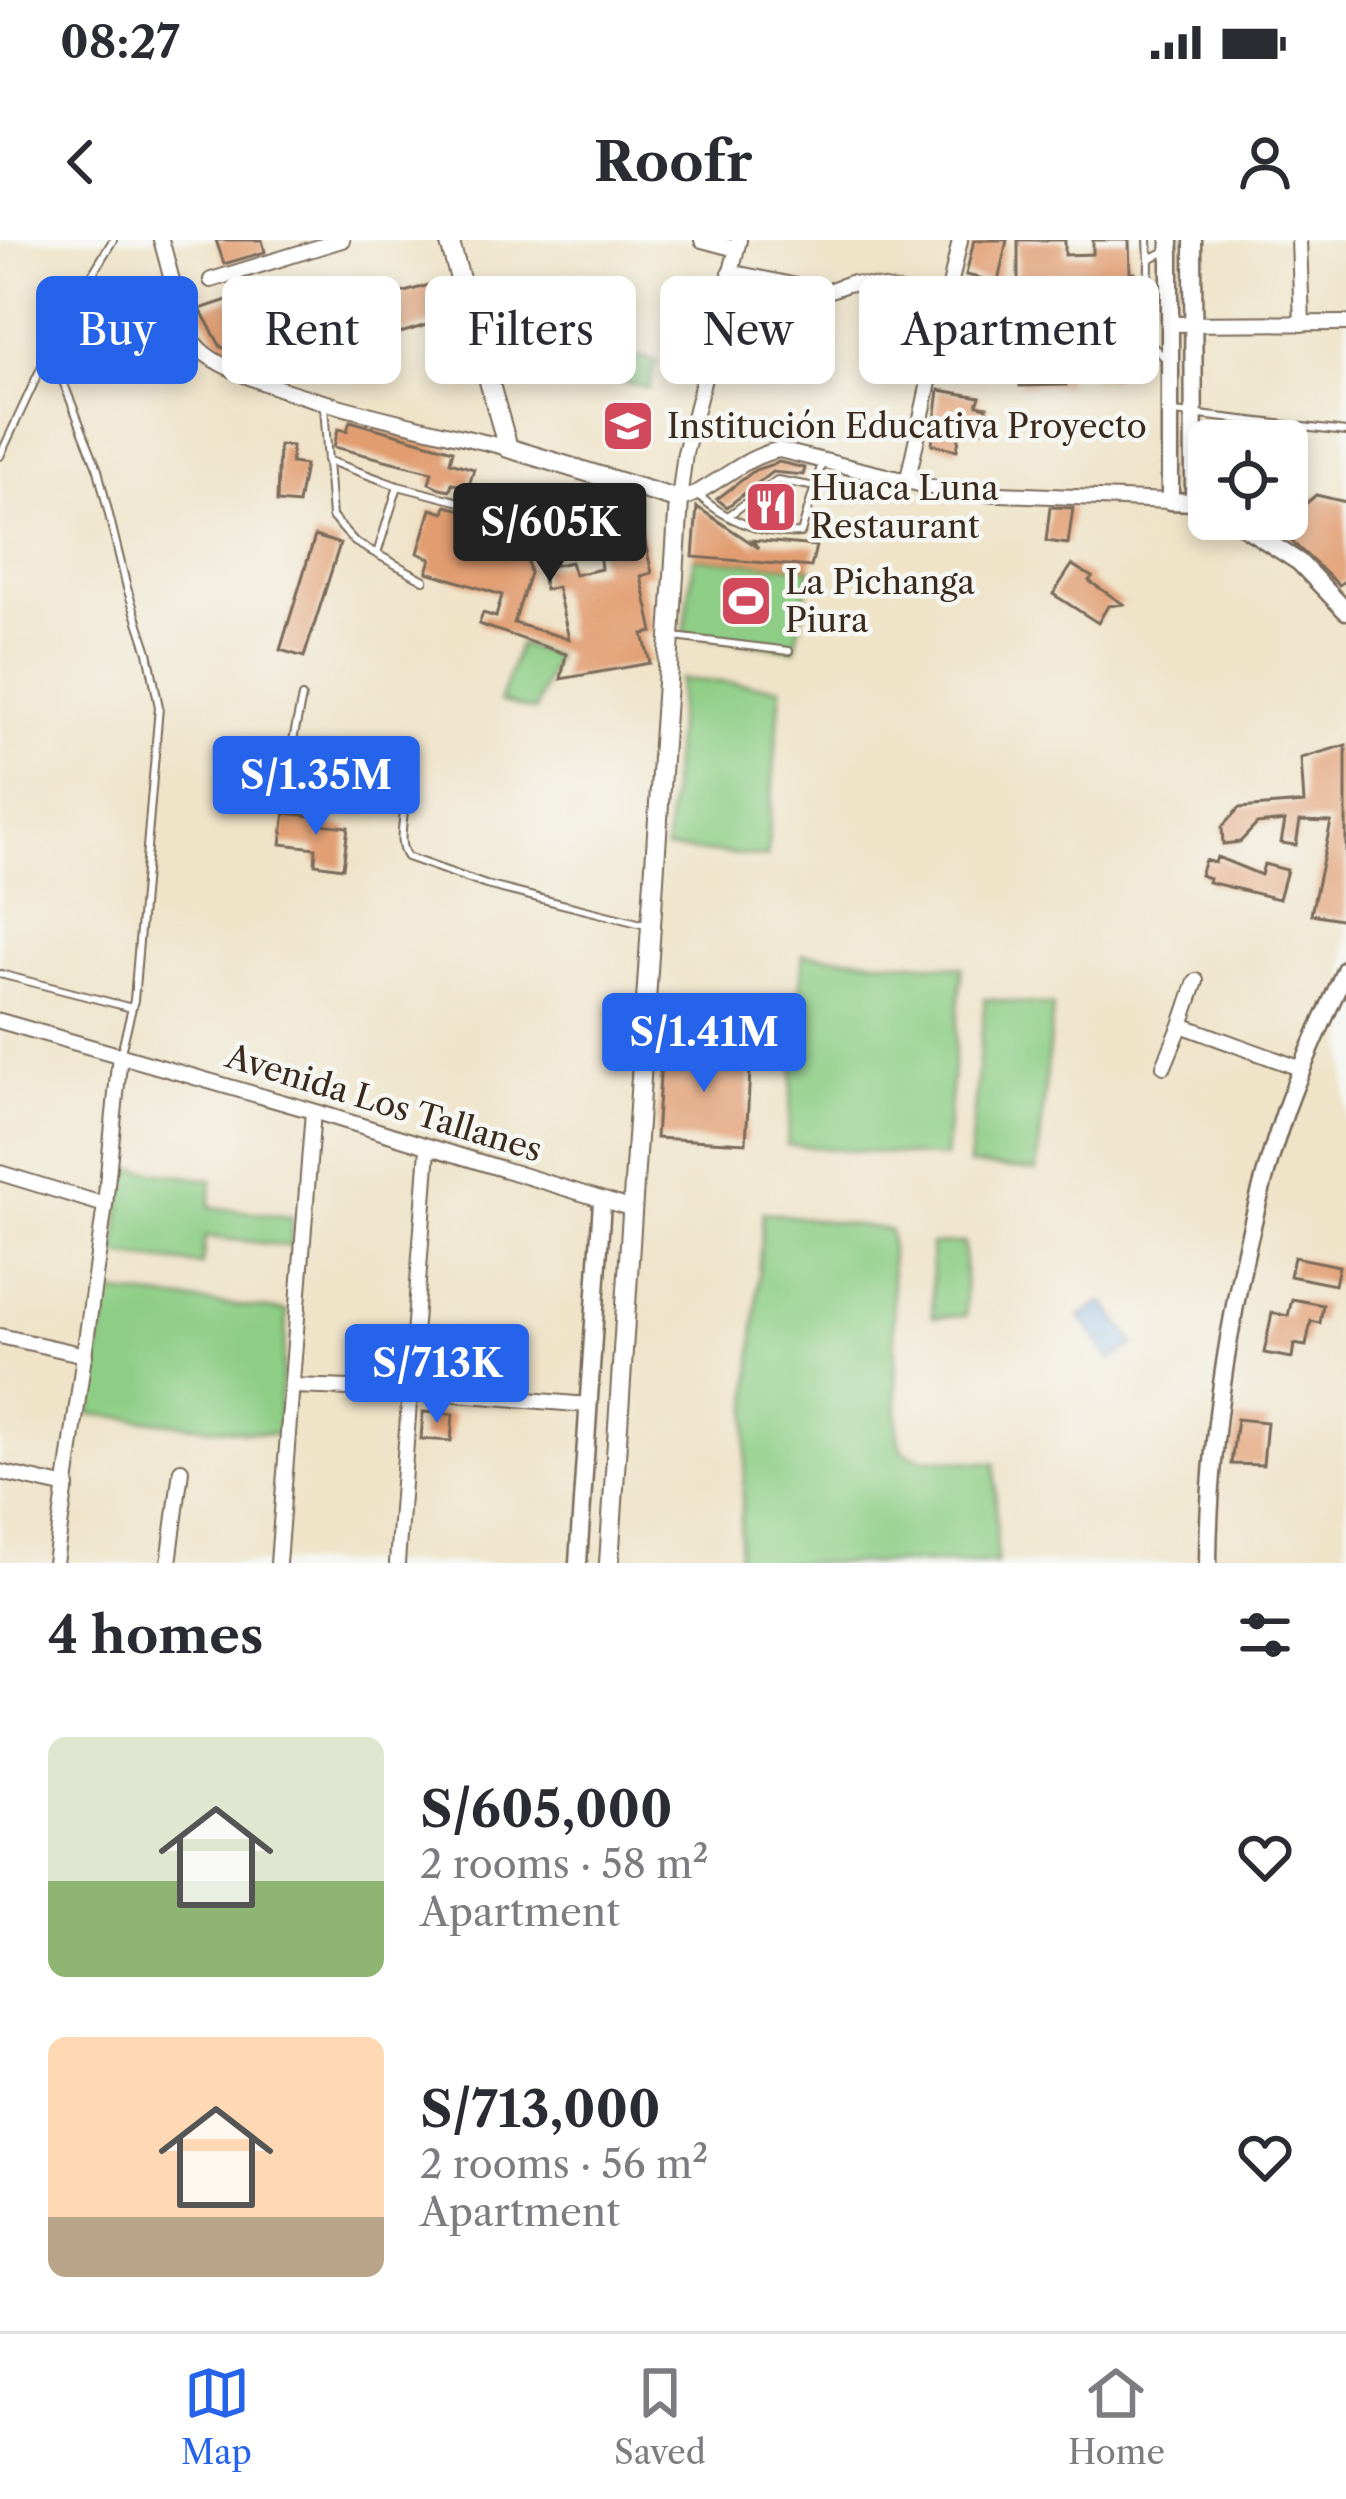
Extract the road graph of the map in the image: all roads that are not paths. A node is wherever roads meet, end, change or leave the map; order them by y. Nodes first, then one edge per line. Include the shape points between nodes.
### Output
1 (113, 240) edge
2 (161, 240) edge
3 (342, 240) edge
4 (449, 240) edge
5 (702, 240) edge
6 (960, 240) edge
7 (1148, 240) edge
8 (1193, 240) edge
9 (1299, 240) edge
10 (737, 244) edge
11 (1170, 245) edge
12 (1149, 259) junction
13 (730, 272) junction
14 (91, 276) edge
15 (211, 280) dead end
16 (859, 285) edge
17 (1346, 323) edge
18 (1170, 324) junction
19 (1193, 324) junction
20 (1301, 324) junction
21 (1170, 364) junction
22 (36, 379) edge
23 (64, 384) edge
24 (325, 401) junction
25 (1170, 412) junction
26 (1193, 412) junction
27 (1194, 420) edge
28 (1346, 432) edge
29 (508, 448) junction
30 (0, 456) edge
31 (326, 460) junction
32 (823, 460) junction
33 (907, 483) junction
34 (398, 486) junction
35 (815, 487) junction
36 (688, 497) junction
37 (1170, 501) junction
38 (1188, 504) edge
39 (472, 505) dead end
40 (728, 516) junction
41 (1265, 540) edge
42 (377, 554) junction
43 (424, 580) dead end
44 (1346, 610) edge
45 (670, 636) junction
46 (789, 651) dead end
47 (302, 697) dead end
48 (650, 925) junction
49 (0, 974) edge
50 (1345, 974) edge
51 (1196, 981) dead end
52 (133, 1008) junction
53 (0, 1022) edge
54 (1181, 1024) junction
55 (120, 1054) junction
56 (1164, 1066) dead end
57 (1303, 1069) junction
58 (314, 1111) junction
59 (428, 1149) junction
60 (0, 1173) edge
61 (602, 1202) junction
62 (105, 1205) junction
63 (631, 1208) junction
64 (0, 1336) edge
65 (85, 1355) junction
66 (293, 1386) junction
67 (410, 1390) junction
68 (588, 1405) junction
69 (181, 1470) dead end
70 (0, 1472) edge
71 (67, 1487) junction
72 (55, 1563) edge
73 (169, 1563) edge
74 (278, 1563) edge
75 (397, 1563) edge
76 (578, 1563) edge
77 (609, 1563) edge
78 (1208, 1563) edge

1 - 14 lane
2 - 24 street via 199,348 220,366
3 - 15 street
4 - 29 main road
5 - 10 street
6 - 33 street
7 - 12 lane
8 - 19 street
9 - 20 street
10 - 13 street
11 - 12 lane
11 - 18 street
12 - 21 lane via 1148,342
13 - 16 street via 825,292
13 - 36 street via 685,453
17 - 20 street
18 - 19 street
18 - 21 street
19 - 20 street
19 - 26 street
21 - 25 street
22 - 30 lane
23 - 52 lane via 98,470 158,707
24 - 29 street
24 - 31 lane
25 - 26 lane
25 - 37 street
26 - 27 street
26 - 28 lane
29 - 36 main road
31 - 34 lane
31 - 42 lane via 332,518
32 - 33 street
32 - 35 lane
32 - 36 street via 766,452
33 - 37 street via 992,495
34 - 39 lane
34 - 42 lane
35 - 40 lane via 777,480
35 - 40 lane via 802,533 766,531
36 - 40 lane
36 - 45 main road
37 - 38 street
41 - 44 street
42 - 43 lane
45 - 46 lane
45 - 48 main road
47 - 48 lane via 291,750 390,781 403,799 407,856 486,885
48 - 63 main road
49 - 52 lane
50 - 57 street
51 - 54 street
52 - 55 lane
53 - 55 street, Avenida Los Tallanes
54 - 56 street
54 - 57 street
55 - 58 street, Avenida Los Tallanes
55 - 62 street
57 - 78 street via 1265,1178 1240,1289 1208,1481
58 - 59 street, Avenida Los Tallanes
58 - 66 street
59 - 61 street, Avenida Los Tallanes
59 - 67 street
60 - 62 street
61 - 63 street, Avenida Los Tallanes
61 - 68 street
62 - 65 street
63 - 77 main road
64 - 65 street
65 - 71 street
66 - 67 street
66 - 74 street
67 - 68 street
67 - 75 street
68 - 76 street
69 - 73 street
70 - 71 street
71 - 72 street

